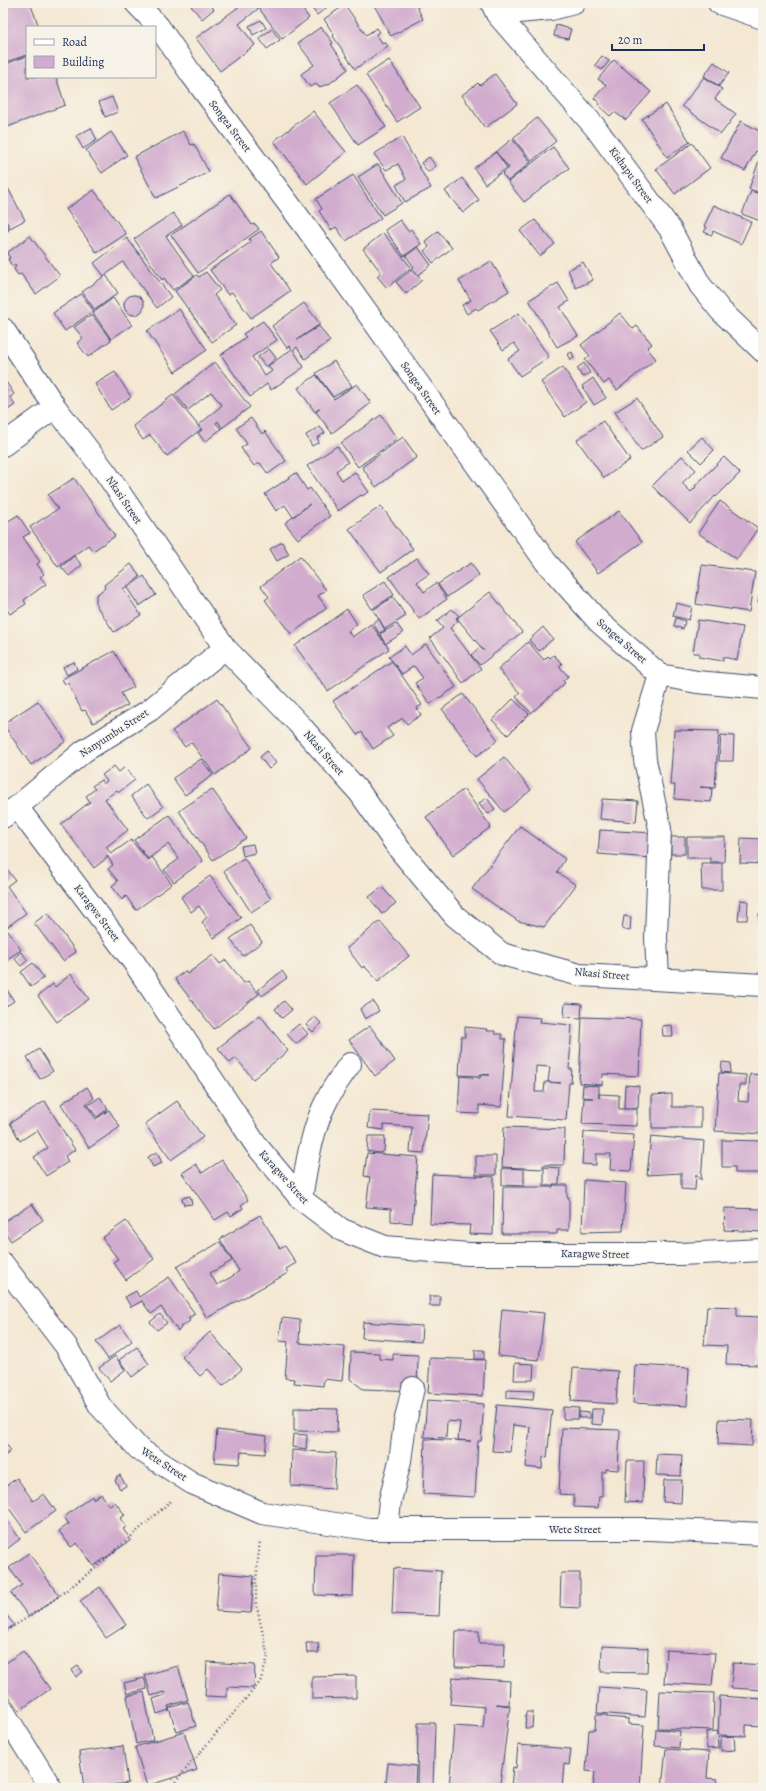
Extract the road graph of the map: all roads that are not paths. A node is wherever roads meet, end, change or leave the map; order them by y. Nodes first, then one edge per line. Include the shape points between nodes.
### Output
1 (136, 3) edge
2 (574, 3) edge
3 (719, 3) edge
4 (494, 8) edge
5 (763, 18) edge
6 (3, 329) edge
7 (763, 351) edge
8 (55, 407) junction
9 (3, 445) edge
10 (225, 648) junction
11 (660, 675) junction
12 (763, 688) edge
13 (10, 812) edge
14 (658, 978) junction
15 (763, 985) edge
16 (350, 1064) dead end
17 (300, 1199) junction
18 (763, 1250) edge
19 (3, 1264) edge
20 (413, 1388) dead end
21 (387, 1529) junction
22 (763, 1534) edge
23 (3, 1711) edge
24 (51, 1788) edge

1 - 11 street, Songea Street via 158,26 306,227 546,562 599,622
2 - 4 street via 551,9
3 - 5 street
4 - 7 street, Kishapu Street via 596,127 670,229 700,285 721,311
6 - 8 street, Nkasi Street
8 - 9 street
8 - 10 street, Nkasi Street via 106,473
10 - 13 street, Nanyumbu Street via 150,710 84,751
10 - 14 street, Nkasi Street via 298,723 360,793 400,850 455,916 502,954 580,974
11 - 12 street via 697,682
11 - 14 street via 643,731 645,760 660,829 656,937
13 - 17 street, Karagwe Street via 133,961 256,1145
14 - 15 street, Nkasi Street
16 - 17 street via 327,1098 308,1156
17 - 18 street, Karagwe Street via 342,1230 385,1247 468,1254 680,1254
19 - 21 street, Wete Street via 66,1346 100,1406 140,1449 192,1483 262,1514 369,1529
20 - 21 street via 390,1501
21 - 22 street, Wete Street via 650,1529
23 - 24 street

